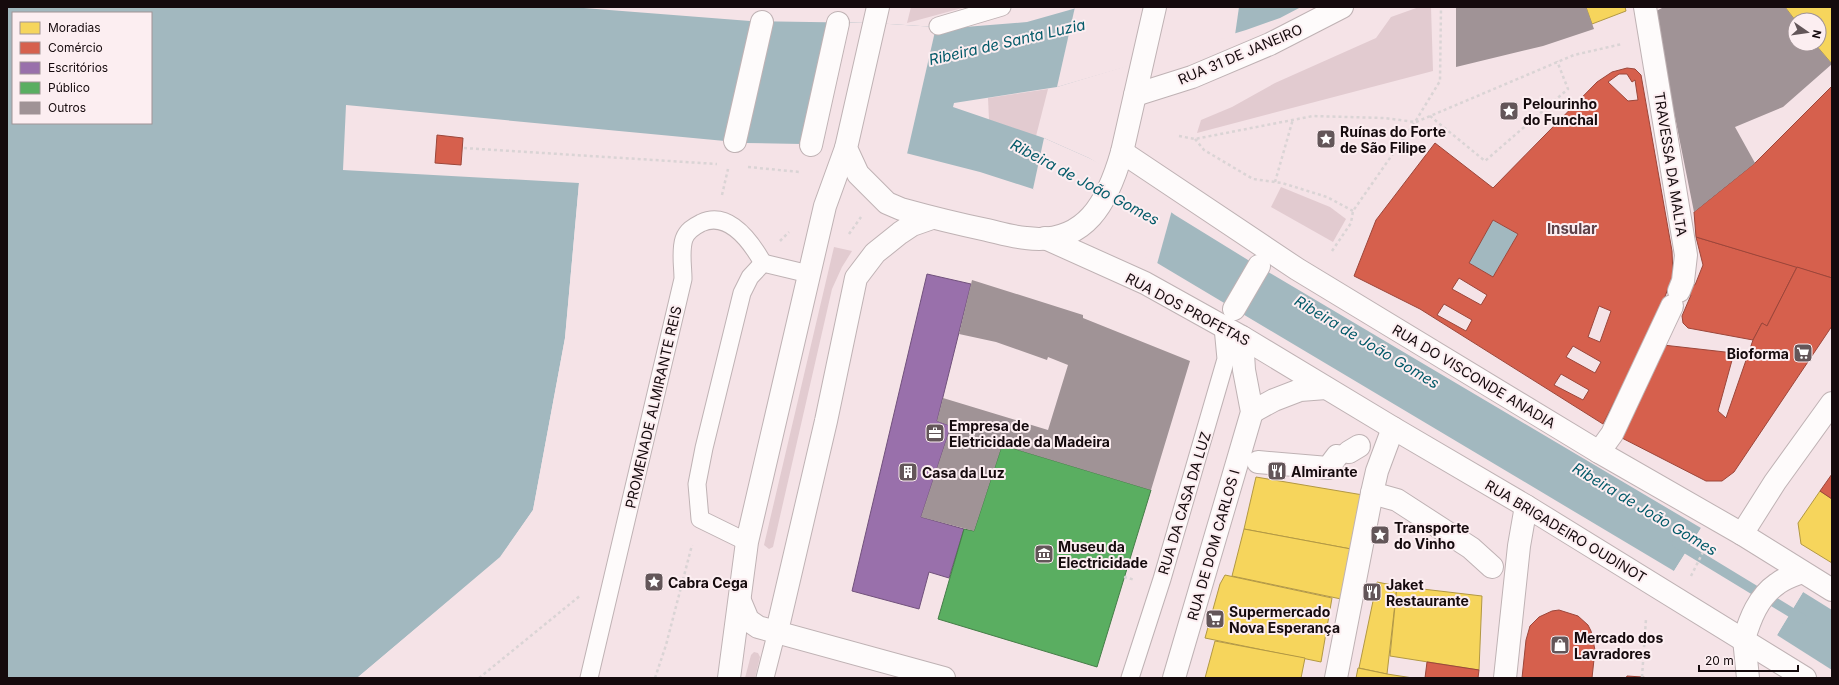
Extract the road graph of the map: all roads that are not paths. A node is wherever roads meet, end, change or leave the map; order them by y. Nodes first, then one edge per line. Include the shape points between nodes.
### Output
1 (1002, 7) edge
2 (1155, 7) edge
3 (1342, 7) edge
4 (1645, 7) edge
5 (876, 15) edge
6 (762, 22) dead end
7 (838, 23) dead end
8 (938, 26) dead end
9 (1135, 94) junction
10 (735, 141) road end
11 (810, 145) road end
12 (846, 148) junction
13 (1122, 152) junction
14 (932, 218) junction
15 (1045, 238) junction
16 (763, 263) junction
17 (1259, 266) dead end
18 (809, 274) junction
19 (1228, 318) junction
20 (1242, 337) junction
21 (1326, 388) junction
22 (1832, 402) edge
23 (1252, 412) junction
24 (1393, 428) junction
25 (1348, 451) dead end
26 (1599, 452) junction
27 (1258, 462) dead end
28 (1372, 493) junction
29 (1526, 506) junction
30 (1742, 534) junction
31 (747, 542) junction
32 (1492, 567) dead end
33 (1793, 576) junction
34 (1832, 590) edge
35 (740, 601) junction
36 (777, 631) junction
37 (1744, 639) junction
38 (589, 678) edge
39 (729, 678) edge
40 (765, 678) edge
41 (944, 678) edge
42 (1130, 678) edge
43 (1174, 678) edge
44 (1336, 678) edge
45 (1505, 678) edge
46 (1748, 678) edge
47 (1804, 678) edge

1 - 8 lane
2 - 9 street
3 - 9 street, RUA 31 DE JANEIRO via 1270,44 1192,77
4 - 26 street, TRAVESSA DA MALTA via 1686,255 1683,281 1676,298 1612,434
5 - 12 street
6 - 10 street
7 - 11 street
9 - 13 street
12 - 14 street via 858,174 887,203
12 - 18 street via 825,206
13 - 15 street via 1116,173 1096,212 1083,225 1064,236
13 - 26 street, RUA DO VISCONDE ANADIA via 1268,251
14 - 15 street via 1027,238
14 - 36 street via 912,225 900,233 874,254 856,278
15 - 19 street, RUA DOS PROFETAS
16 - 18 lane
16 - 31 lane via 750,277 742,293 697,484 700,519
16 - 38 lane, PROMENADE ALMIRANTE REIS via 746,238 732,225 717,219 709,219 693,227 684,240 683,279
17 - 19 street
18 - 31 street
19 - 20 street, RUA DOS PROFETAS
19 - 42 lane, RUA DA CASA DA LUZ via 1226,359
20 - 21 street, RUA DOS PROFETAS
20 - 23 street, RUA DE DOM CARLOS I via 1244,370
21 - 23 street via 1300,390
21 - 24 street, RUA BRIGADEIRO OUDINOT
22 - 30 street via 1775,482
23 - 43 street, RUA DE DOM CARLOS I
24 - 28 street via 1377,471
24 - 29 street, RUA BRIGADEIRO OUDINOT
25 - 27 street via 1328,468
26 - 30 street, RUA DO VISCONDE ANADIA
28 - 32 street via 1397,500 1471,548
28 - 44 street
29 - 37 street, RUA BRIGADEIRO OUDINOT
29 - 45 street via 1519,546
30 - 33 street, RUA DO VISCONDE ANADIA
31 - 35 street
33 - 34 street, RUA DO VISCONDE ANADIA
33 - 37 street via 1767,593 1750,618
35 - 36 street via 748,620 758,626
35 - 39 street
36 - 40 lane
36 - 41 street
37 - 46 street
37 - 47 street, RUA BRIGADEIRO OUDINOT

